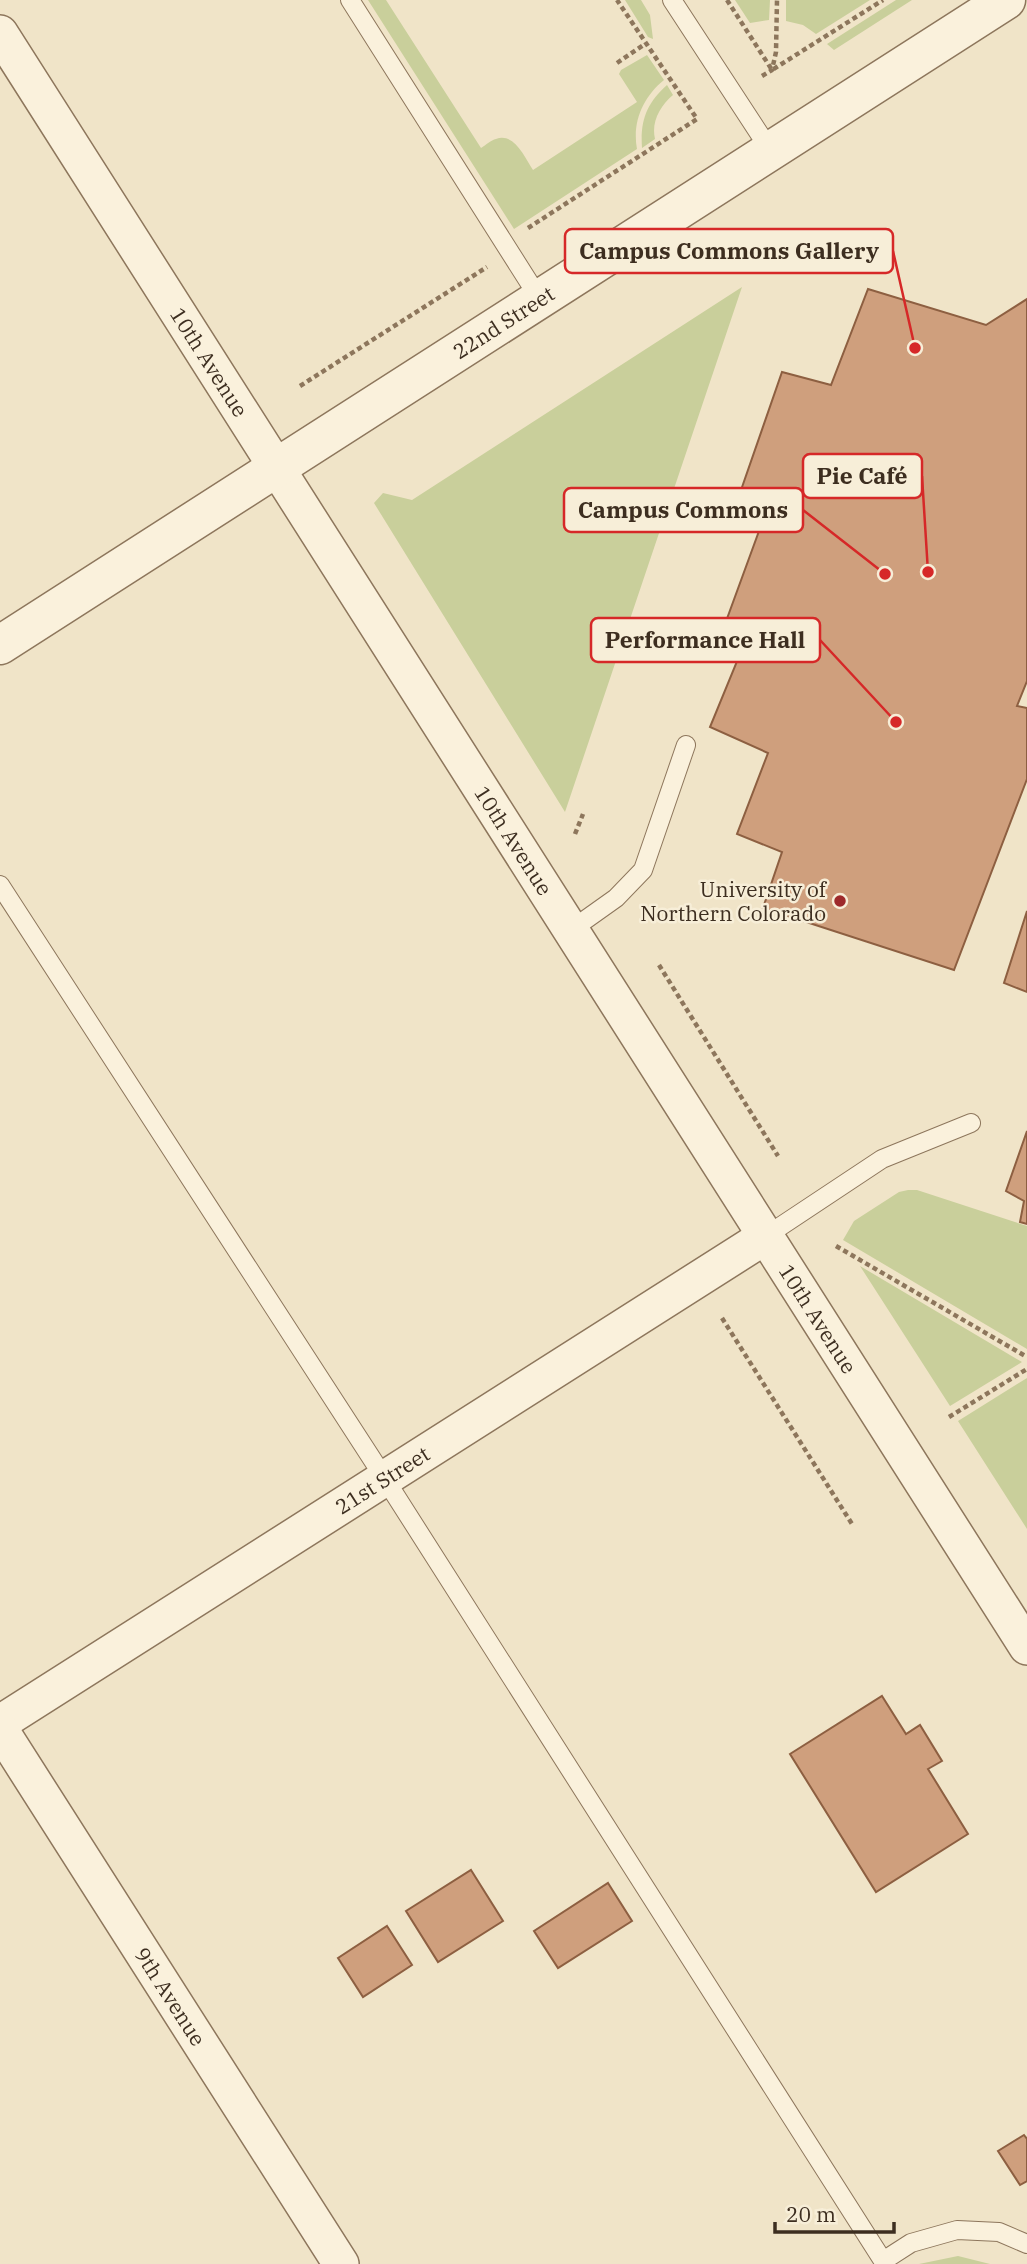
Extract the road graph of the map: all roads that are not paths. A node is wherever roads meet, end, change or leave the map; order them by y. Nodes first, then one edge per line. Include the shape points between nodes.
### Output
1 (350, 0) edge
2 (673, 0) edge
3 (1006, 0) edge
4 (0, 33) edge
5 (770, 150) junction
6 (539, 298) junction
7 (277, 468) junction
8 (0, 645) edge
9 (686, 745) dead end
10 (0, 885) edge
11 (571, 930) junction
12 (971, 1123) dead end
13 (766, 1236) junction
14 (385, 1479) junction
15 (1027, 1647) edge
16 (0, 1723) edge
17 (0, 1729) edge
18 (1027, 2244) edge
19 (884, 2263) edge
20 (341, 2264) edge

1 - 6 lane
2 - 5 lane
3 - 5 street, 22nd Street
4 - 7 street, 10th Avenue
5 - 6 street, 22nd Street
6 - 7 street, 22nd Street
7 - 8 street, 22nd Street
7 - 11 street, 10th Avenue
9 - 11 lane via 643,870 616,898
10 - 14 lane
11 - 13 street, 10th Avenue
12 - 13 lane via 882,1160
13 - 14 street, 21st Street
13 - 15 street, 10th Avenue
14 - 16 street, 21st Street
14 - 19 lane
17 - 20 street, 9th Avenue
18 - 19 lane via 999,2232 957,2230 911,2243

